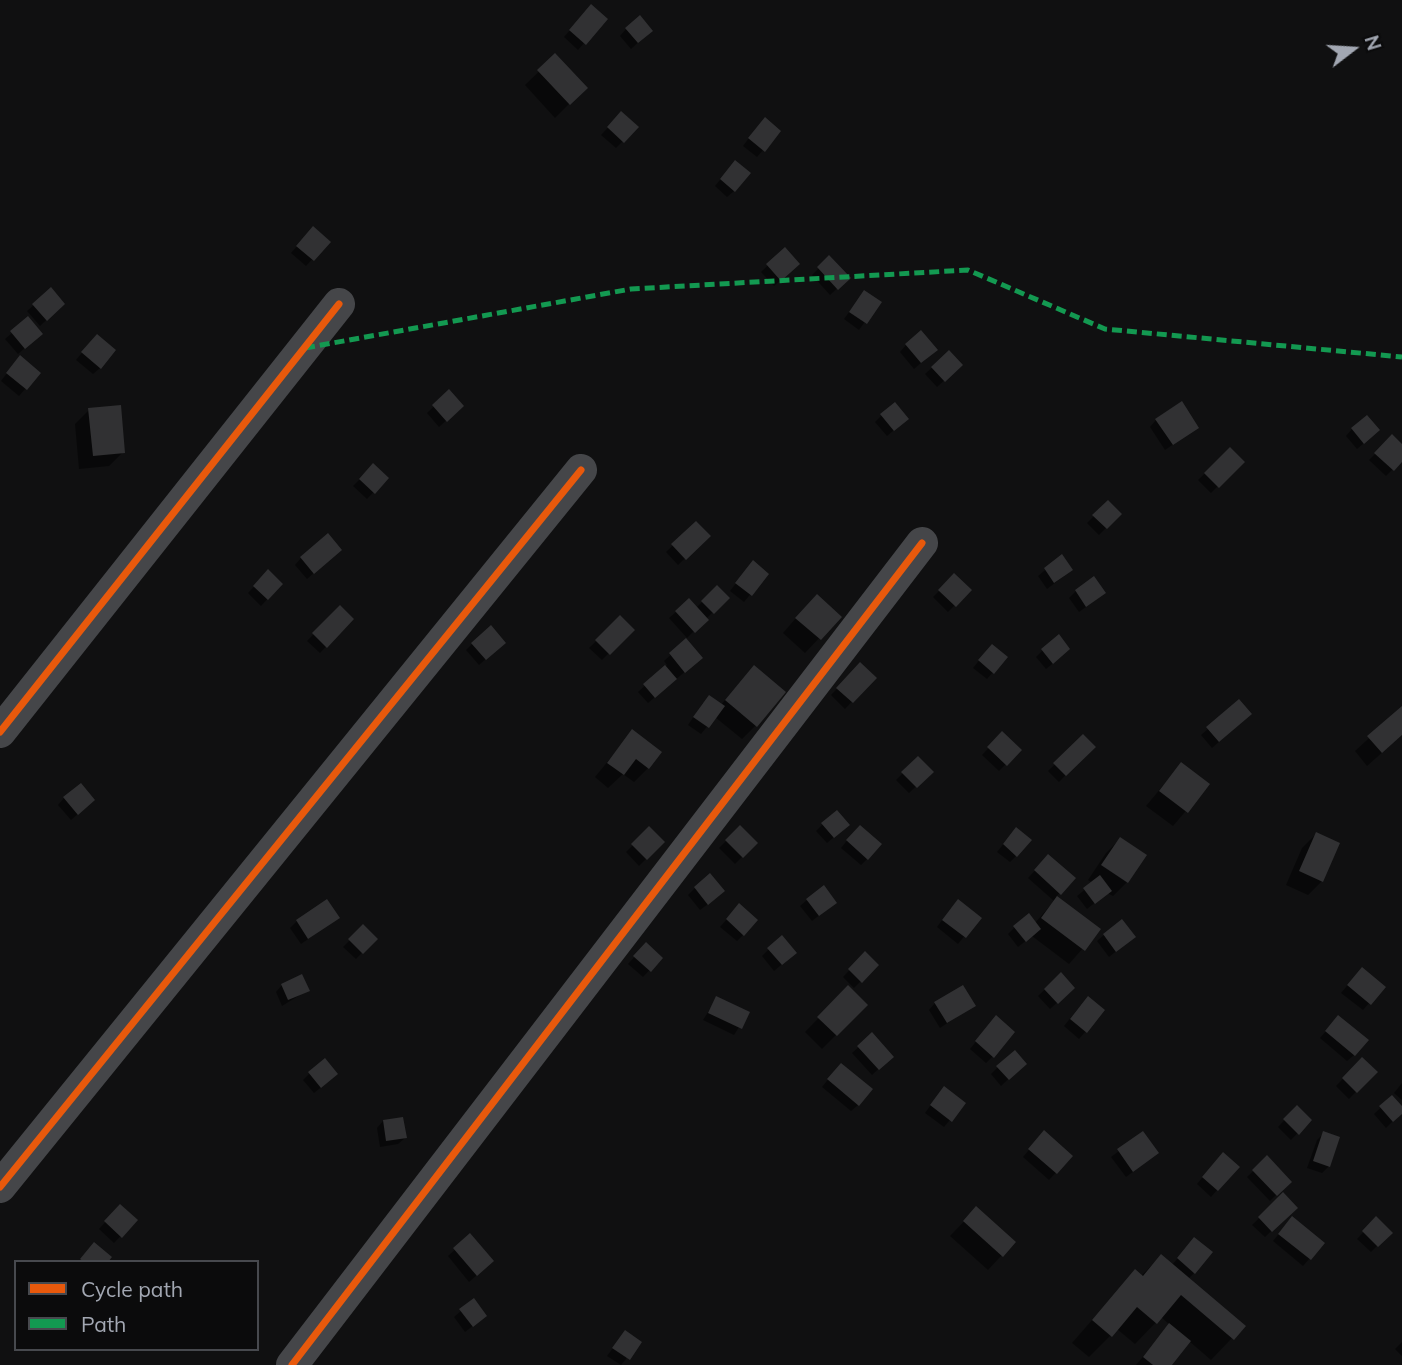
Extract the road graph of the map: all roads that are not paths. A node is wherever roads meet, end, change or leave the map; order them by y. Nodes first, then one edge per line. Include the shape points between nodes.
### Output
1 (339, 304) dead end
2 (581, 470) dead end
3 (922, 543) dead end
4 (0, 732) edge
5 (0, 1187) edge
6 (292, 1365) edge

1 - 4 street
2 - 5 street
3 - 6 street

